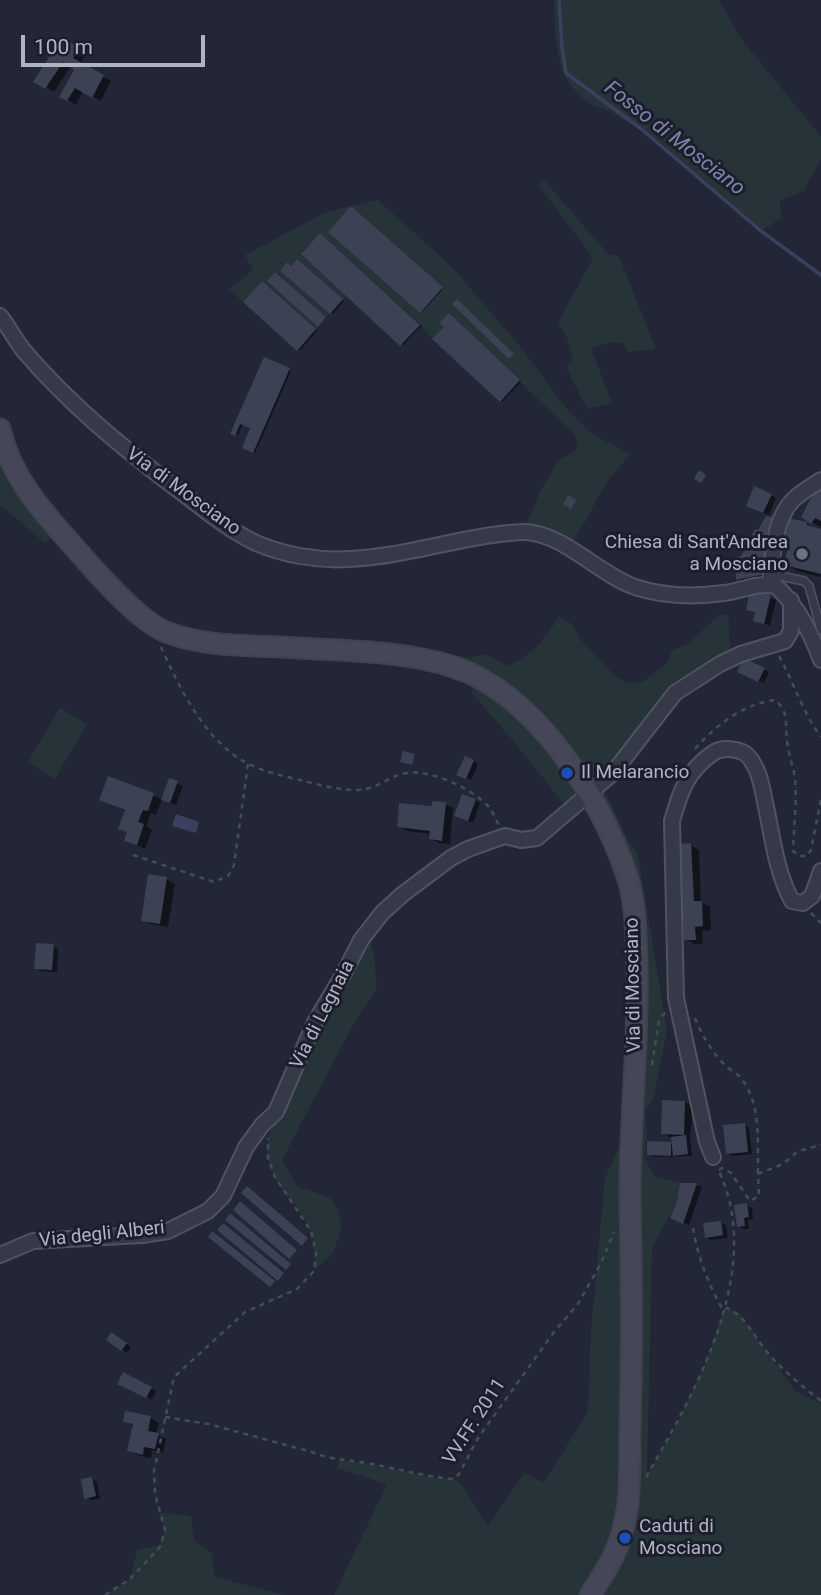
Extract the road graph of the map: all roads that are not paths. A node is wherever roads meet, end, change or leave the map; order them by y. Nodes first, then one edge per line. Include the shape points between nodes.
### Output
1 (0, 316) edge
2 (0, 429) edge
3 (821, 480) edge
4 (773, 585) junction
5 (790, 600) junction
6 (821, 630) edge
7 (821, 660) edge
8 (589, 794) junction
9 (821, 871) edge
10 (276, 1112) joint
11 (716, 1164) road end
12 (0, 1255) edge
13 (590, 1595) edge

1 - 4 street, Via di Mosciano via 22,349 96,426 227,527 257,543 288,553 347,560 523,532 557,542 636,587 678,596
2 - 8 main road, Via di Mosciano via 4,448 34,502 98,574 155,627 198,642 392,653 457,668 523,708
3 - 4 street via 786,510 774,544
4 - 5 street
4 - 6 lane via 786,575 804,581
5 - 7 street
5 - 8 street, Via di Legnaia via 791,631 785,641 741,653 674,693 613,773
8 - 10 street, Via di Legnaia via 537,838 521,841 505,836 451,858 382,913 360,940 314,1022
8 - 13 main road, Via di Mosciano via 627,875 638,991 631,1174 629,1479 624,1529
9 - 11 street via 812,897 803,903 792,901 780,872 760,777 748,756 735,749 718,750 697,764 679,794 672,821 676,998 707,1142
10 - 12 street, Via degli Alberi via 246,1147 223,1196 208,1211 168,1231 33,1241

